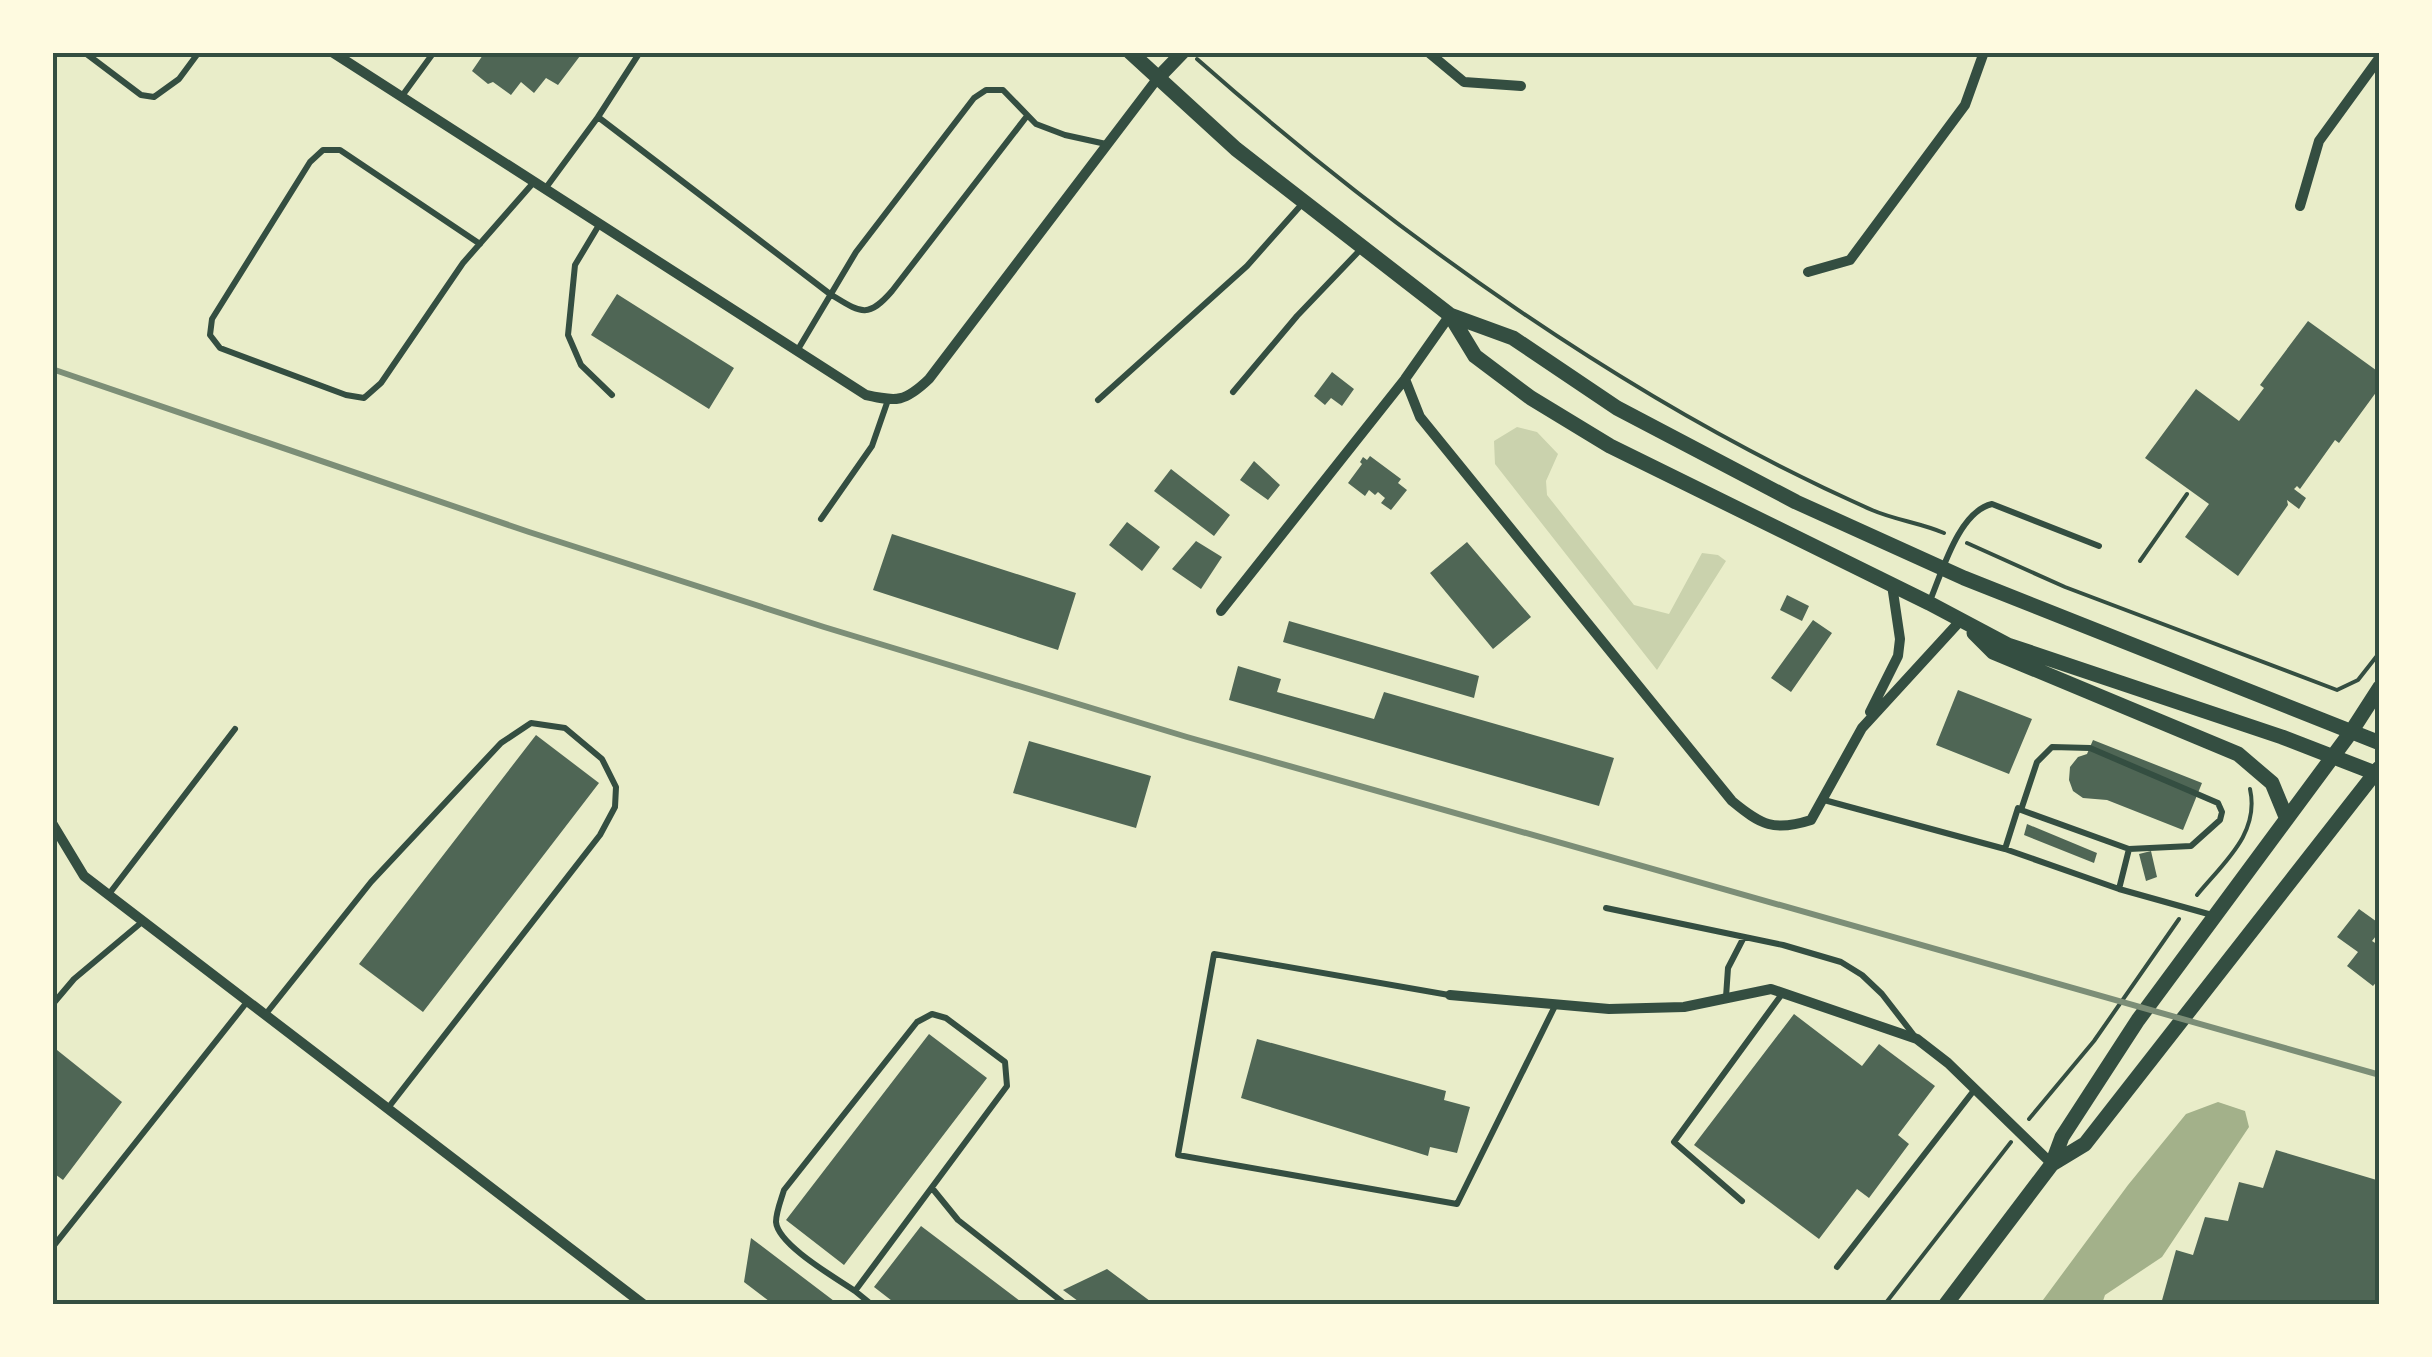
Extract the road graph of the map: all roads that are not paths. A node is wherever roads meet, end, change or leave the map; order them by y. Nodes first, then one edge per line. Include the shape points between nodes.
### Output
1 (84, 52) edge
2 (199, 52) edge
3 (332, 52) edge
4 (434, 52) edge
5 (640, 52) edge
6 (1130, 52) edge
7 (1186, 52) edge
8 (1428, 52) edge
9 (1984, 52) edge
10 (2380, 57) edge
11 (1157, 79) junction
12 (1521, 86) dead end
13 (401, 96) junction
14 (1027, 116) junction
15 (598, 118) junction
16 (1107, 144) junction
17 (534, 182) junction
18 (545, 189) junction
19 (1303, 203) junction
20 (2300, 206) dead end
21 (600, 224) junction
22 (480, 244) junction
23 (1362, 248) junction
24 (1808, 272) dead end
25 (830, 294) junction
26 (1450, 316) junction
27 (797, 350) junction
28 (1405, 378) junction
29 (1234, 392) dead end
30 (612, 395) dead end
31 (888, 400) junction
32 (1098, 400) dead end
33 (821, 518) dead end
34 (2099, 546) dead end
35 (1944, 569) junction
36 (1892, 585) junction
37 (1929, 603) junction
38 (1221, 610) dead end
39 (1961, 620) junction
40 (2380, 688) edge
41 (1862, 728) junction
42 (235, 729) dead end
43 (2351, 732) junction
44 (2380, 743) edge
45 (2333, 755) junction
46 (2377, 770) edge
47 (1824, 800) junction
48 (2021, 810) junction
49 (2286, 817) junction
50 (52, 823) edge
51 (2130, 848) junction
52 (2006, 849) junction
53 (2119, 888) junction
54 (108, 895) junction
55 (1606, 908) dead end
56 (2213, 916) junction
57 (143, 921) junction
58 (1744, 937) junction
59 (1783, 993) junction
60 (1450, 996) joint
61 (1726, 998) junction
62 (248, 1001) junction
63 (1556, 1004) junction
64 (52, 1006) edge
65 (266, 1015) junction
66 (1917, 1039) junction
67 (1975, 1089) junction
68 (388, 1109) junction
69 (2052, 1164) junction
70 (932, 1188) junction
71 (1742, 1201) dead end
72 (52, 1248) edge
73 (1837, 1267) dead end
74 (855, 1291) junction
75 (643, 1304) edge
76 (871, 1304) edge
77 (1065, 1304) edge
78 (1946, 1304) edge

1 - 2 lane via 154,97
3 - 13 street
4 - 13 lane
5 - 15 lane
6 - 11 main road
7 - 11 street
8 - 12 street via 1464,82
9 - 24 street via 1964,105 1850,260
10 - 20 street via 2319,141
11 - 16 street
11 - 19 main road
13 - 17 street
14 - 16 lane via 1065,136
14 - 25 lane via 877,308 854,309
14 - 25 lane via 1003,90 974,98
15 - 18 lane
15 - 25 lane
16 - 31 street via 929,379 913,394
17 - 18 street
17 - 22 lane
18 - 21 street
19 - 23 main road
19 - 32 lane via 1247,266
21 - 27 street
21 - 30 lane via 574,264 568,335 581,365
22 - 22 lane via 364,398 220,348 210,335 212,319 323,150 340,150
23 - 26 main road
23 - 29 lane
25 - 27 lane
26 - 28 street
26 - 35 main road via 1513,338 1617,408 1796,502
26 - 36 main road via 1475,356 1531,398 1610,446
27 - 31 street via 866,394
28 - 38 street
28 - 47 street via 1420,417 1732,801 1775,827 1811,820
31 - 33 lane via 872,446
34 - 35 lane via 1992,504 1980,507 1955,538
35 - 37 lane
35 - 43 main road
36 - 37 main road
36 - 41 street via 1898,656
37 - 39 main road
39 - 41 street
39 - 45 main road via 2008,645
39 - 49 main road via 1994,652 2238,754 2272,783
40 - 43 main road
41 - 47 street
42 - 54 lane
43 - 44 main road
43 - 45 main road
45 - 46 main road
45 - 49 main road
46 - 69 main road via 2086,1144
47 - 52 lane
48 - 51 lane
48 - 51 lane via 2038,762 2052,747 2090,748 2218,802 2220,820 2191,846
48 - 52 lane
49 - 56 main road
50 - 54 street via 84,876
51 - 53 lane
52 - 53 lane
53 - 56 lane
54 - 57 street
55 - 58 lane
56 - 69 main road via 2062,1137
57 - 62 street
57 - 64 lane
58 - 61 lane via 1728,968
58 - 66 lane via 1841,962 1862,974
59 - 61 street via 1771,989
59 - 66 street
59 - 71 lane via 1674,1142
60 - 63 street
60 - 63 lane via 1214,954 1178,1154 1457,1204
61 - 63 street via 1684,1007
62 - 65 street
62 - 72 lane
65 - 68 street
65 - 68 lane via 371,882 501,743 531,723 565,728 602,759 616,786 615,808
66 - 67 street
67 - 69 street
67 - 73 lane
68 - 75 street
69 - 78 main road
70 - 74 lane
70 - 74 lane via 1008,1076 1005,1062 932,1014 917,1022 784,1190 778,1210 776,1226 785,1241
70 - 77 lane via 958,1220
74 - 76 lane

